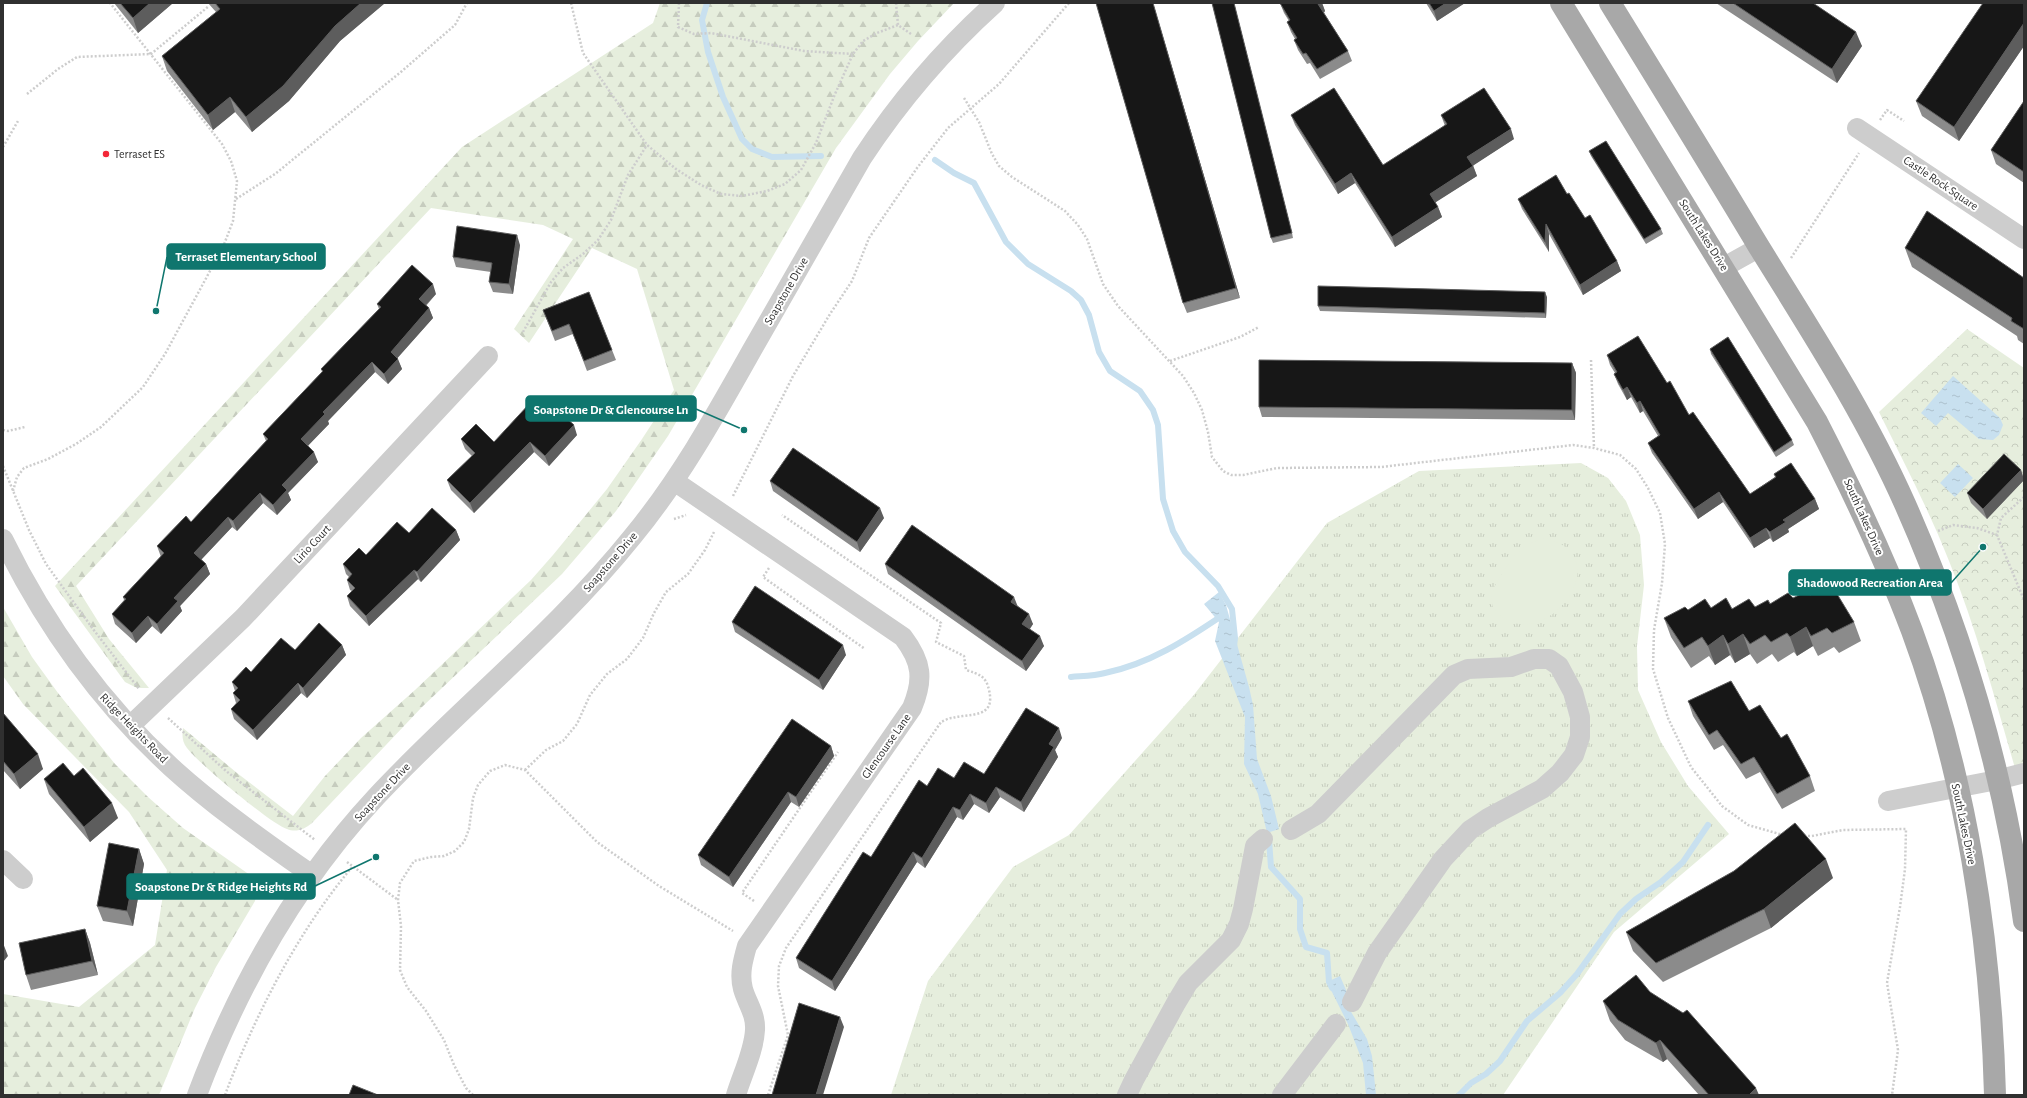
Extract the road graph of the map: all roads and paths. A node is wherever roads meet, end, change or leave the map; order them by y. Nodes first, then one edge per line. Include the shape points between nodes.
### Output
1 (110, 3) edge
2 (467, 3) edge
3 (571, 3) edge
4 (679, 3) edge
5 (896, 3) edge
6 (995, 3) edge
7 (1069, 3) edge
8 (1561, 3) edge
9 (1610, 3) edge
10 (209, 6) dead end
11 (898, 25) junction
12 (911, 34) dead end
13 (151, 54) junction
14 (853, 54) junction
15 (27, 94) dead end
16 (964, 98) dead end
17 (972, 108) junction
18 (18, 121) dead end
19 (1857, 128) dead end
20 (647, 145) junction
21 (3, 147) edge
22 (1852, 163) dead end
23 (236, 199) junction
24 (2024, 239) edge
25 (1760, 247) junction
26 (1788, 263) dead end
27 (1724, 267) junction
28 (1259, 327) dead end
29 (523, 332) dead end
30 (488, 356) dead end
31 (1591, 360) dead end
32 (1170, 361) junction
33 (25, 427) dead end
34 (3, 430) edge
35 (1594, 448) junction
36 (3, 466) edge
37 (674, 481) junction
38 (13, 491) junction
39 (2024, 497) edge
40 (723, 514) junction
41 (1936, 532) dead end
42 (1997, 535) junction
43 (3, 539) edge
44 (772, 564) dead end
45 (2024, 600) edge
46 (866, 649) dead end
47 (154, 704) junction
48 (130, 726) junction
49 (838, 752) dead end
50 (525, 770) junction
51 (2024, 773) edge
52 (1997, 780) junction
53 (1956, 788) junction
54 (1888, 801) dead end
55 (1292, 830) dead end
56 (1785, 835) edge
57 (1798, 836) edge
58 (1263, 839) dead end
59 (330, 850) junction
60 (3, 860) edge
61 (353, 866) junction
62 (312, 875) junction
63 (23, 879) dead end
64 (398, 900) junction
65 (771, 912) junction
66 (2024, 921) edge
67 (751, 941) junction
68 (1352, 1002) dead end
69 (1336, 1024) dead end
70 (197, 1095) edge
71 (225, 1095) edge
72 (473, 1095) edge
73 (736, 1095) edge
74 (1127, 1095) edge
75 (1282, 1095) edge
76 (1892, 1095) edge
77 (1995, 1095) edge

1 - 13 path
2 - 23 path via 455,24 402,71 275,174
3 - 20 path via 583,53
4 - 14 path via 678,27 694,34 710,34 804,51
5 - 11 path
6 - 37 street, Soapstone Drive via 929,68 878,134 714,418
7 - 17 path via 999,84
8 - 27 main road, South Lakes Drive
9 - 25 main road
10 - 13 path
11 - 12 path
11 - 14 path via 863,41
13 - 15 path via 77,57
13 - 23 path via 222,144 232,161
14 - 20 path via 816,143 801,170 785,184 742,196 721,194 676,169
16 - 17 path
17 - 32 path via 999,166 1065,211 1087,239 1103,284 1133,324
17 - 40 path via 948,128 869,238 852,281 793,376
18 - 21 path
19 - 24 street, Castle Rock Square
20 - 29 path via 628,175 611,220 598,240 563,268
22 - 26 path
23 - 38 path via 233,221 223,247 165,354 143,387 101,428 62,452 24,468 17,477
25 - 27 street
25 - 52 main road via 1840,378 1905,503 1960,645 1984,721
27 - 53 main road, South Lakes Drive via 1817,422 1855,498 1912,632 1935,703
28 - 32 path via 1240,337
30 - 47 street, Lirio Court via 243,618
31 - 35 path
32 - 35 path via 1194,393 1202,410 1212,457 1223,471 1231,475 1277,468 1381,467 1573,445
33 - 34 path
35 - 56 path via 1620,455 1636,469 1660,513 1665,544 1654,630 1653,669 1668,718 1690,767 1722,806 1748,825
36 - 38 path
37 - 40 street, Glencourse Lane
37 - 59 street, Soapstone Drive via 634,536 588,589 413,758
38 - 47 path via 46,564 128,676
39 - 42 path via 2001,518
40 - 50 path via 705,550 688,574 666,592 643,638 627,660 607,674 590,695 577,724 563,742 546,750
40 - 65 street, Glencourse Lane via 903,637 919,664 918,692 912,708
41 - 42 path via 1953,526 1977,528
42 - 45 path
43 - 48 street, Ridge Heights Road via 19,573 50,624 83,672
44 - 46 path via 763,577
47 - 48 street, Lirio Court
47 - 59 path via 226,771
48 - 62 street, Ridge Heights Road via 171,767 220,808
49 - 65 path via 742,893
50 - 64 path via 505,765 490,771 478,785 473,798 469,829 464,842 455,851 444,856 414,861 400,883
50 - 67 path via 597,842 659,886
51 - 52 street
52 - 53 street
52 - 66 main road via 2017,871
53 - 54 street
53 - 77 main road, South Lakes Drive via 1969,842 1988,970
55 - 68 street via 1318,814 1454,675 1468,669 1511,667 1534,659 1549,659 1558,666 1573,692 1580,717 1580,737 1574,755 1560,773 1542,789 1470,830 1443,859 1377,953
57 - 76 path via 1843,830 1906,829 1905,869 1887,982 1898,1050
58 - 74 street via 1255,846 1243,909 1231,940 1184,990
59 - 61 path
59 - 62 street, Soapstone Drive
60 - 63 street
61 - 64 path
61 - 71 path via 334,888 282,969 234,1070
62 - 70 street, Soapstone Drive via 249,978 212,1055
64 - 72 path via 402,926 400,970 407,987 441,1034 466,1088
65 - 67 street, Glencourse Lane
67 - 73 street, Glencourse Lane via 742,962 741,977 754,1016 755,1030
69 - 75 street

